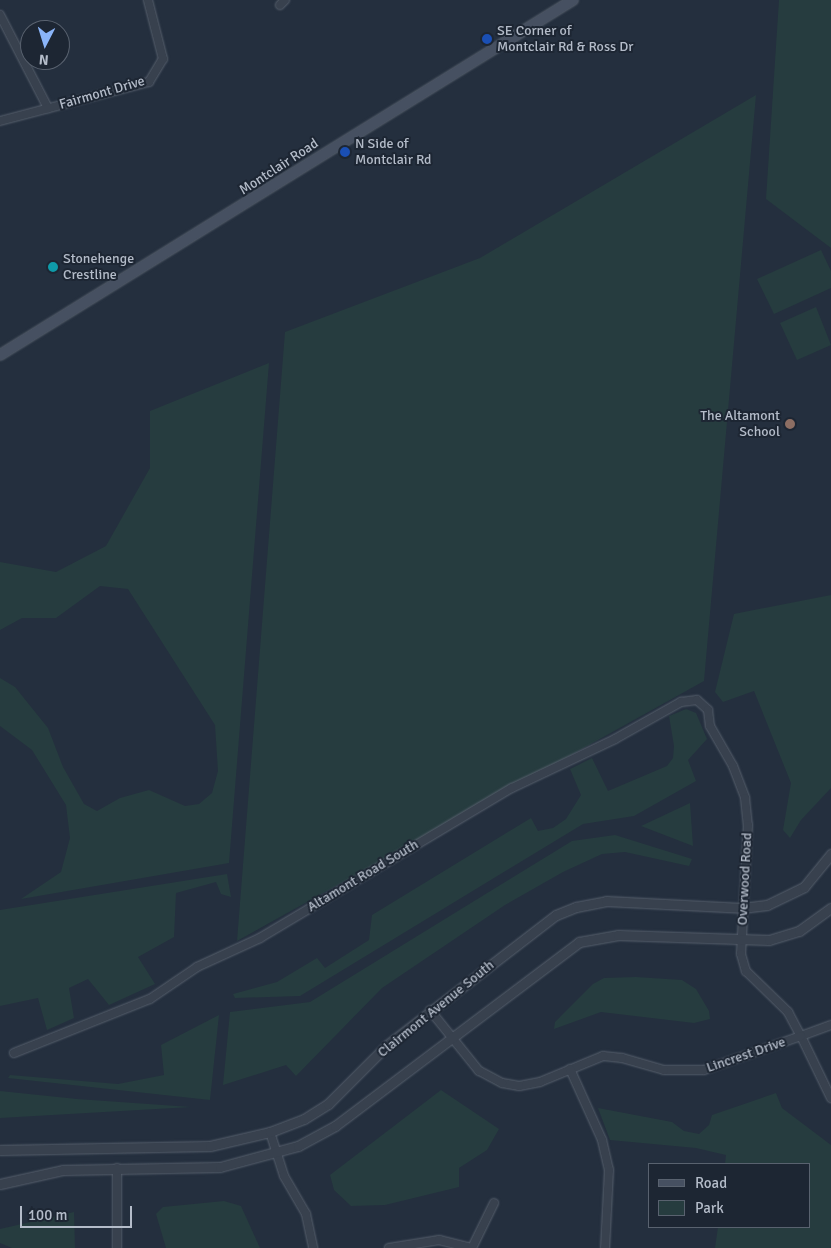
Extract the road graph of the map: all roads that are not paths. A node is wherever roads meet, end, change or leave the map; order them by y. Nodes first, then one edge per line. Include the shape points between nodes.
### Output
1 (148, 0) edge
2 (573, 0) edge
3 (0, 15) edge
4 (48, 108) junction
5 (0, 121) edge
6 (0, 355) edge
7 (708, 710) joint
8 (831, 854) edge
9 (742, 908) junction
10 (831, 908) edge
11 (741, 941) junction
12 (430, 1010) junction
13 (831, 1025) edge
14 (801, 1036) junction
15 (451, 1038) junction
16 (14, 1053) dead end
17 (570, 1069) junction
18 (831, 1098) edge
19 (270, 1132) junction
20 (0, 1150) edge
21 (276, 1153) junction
22 (117, 1168) junction
23 (0, 1184) edge
24 (494, 1203) dead end
25 (117, 1248) edge
26 (313, 1248) edge
27 (389, 1248) edge
28 (471, 1248) edge
29 (605, 1248) edge

1 - 4 street, Fairmont Drive via 163,59 157,74 149,82
2 - 6 main road, Montclair Road
3 - 4 street
4 - 5 street, Fairmont Drive
7 - 9 street, Overwood Road via 710,726 733,766 745,798 748,825
7 - 16 street, Altamont Road South via 698,700 681,702 615,739 512,788 245,947 197,967 150,999
8 - 9 street, Clairmont Avenue South via 804,887 790,896 767,905
9 - 11 street, Overwood Road
9 - 12 street, Clairmont Avenue South via 616,901 576,907 538,926
10 - 11 street via 808,926 789,935
11 - 14 street, Overwood Road via 746,971 784,1007
11 - 15 street via 618,935 579,942
12 - 15 street, Lincrest Drive
12 - 19 street, Clairmont Avenue South via 387,1045 328,1104 304,1119
13 - 14 street, Lincrest Drive
14 - 17 street, Lincrest Drive via 704,1070 664,1070 610,1056 591,1059
14 - 18 street, Overwood Road
15 - 17 street, Lincrest Drive via 479,1071 502,1083 534,1084
15 - 21 street via 326,1132
17 - 29 street via 602,1140 609,1170
19 - 20 street, Clairmont Avenue South via 210,1146
19 - 21 street
21 - 22 street via 220,1167
21 - 26 street via 287,1184 306,1214
22 - 23 street via 56,1171
22 - 25 street
24 - 28 street
27 - 28 street via 439,1240

